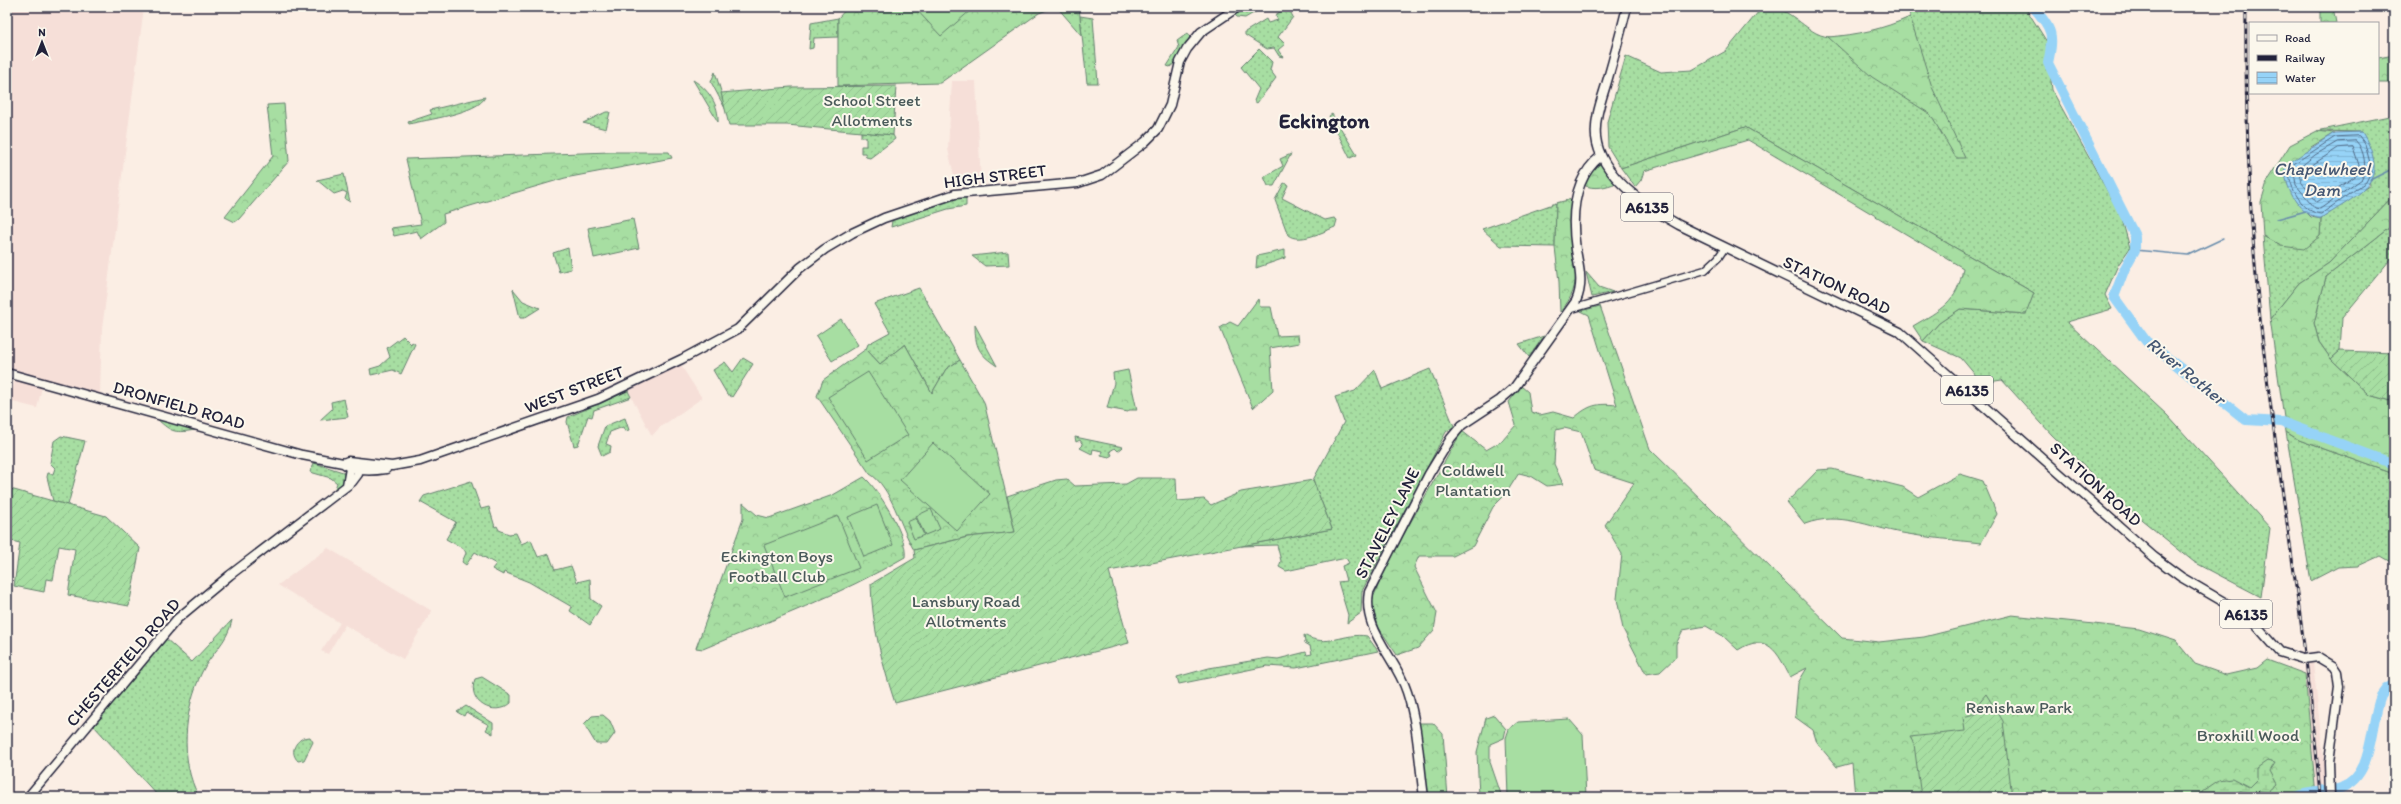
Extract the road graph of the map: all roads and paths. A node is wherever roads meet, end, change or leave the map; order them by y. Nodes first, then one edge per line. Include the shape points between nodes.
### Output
1 (1238, 7) edge
2 (1627, 7) edge
3 (1601, 156) junction
4 (1724, 249) junction
5 (1572, 309) junction
6 (755, 314) joint
7 (7, 373) edge
8 (353, 465) junction
9 (378, 467) joint
10 (28, 797) edge
11 (1424, 797) edge
12 (2330, 797) edge

1 - 6 main road, HIGH STREET via 1216,21 1192,42 1180,62 1170,105 1163,122 1152,136 1095,179 1078,183 955,194 884,218 825,249 800,268
2 - 3 main road, A6135 via 1598,112 1596,138
3 - 4 main road, A6135 via 1627,190 1648,207
3 - 5 main road via 1584,174 1577,199 1574,227 1581,285
4 - 5 street via 1704,270
4 - 12 main road, STATION ROAD / A6135, bridge via 1900,332 2154,557 2181,577 2248,616 2280,652 2303,659 2318,657 2333,666 2340,687 2329,762
5 - 11 main road, STAVELEY LANE via 1514,388 1462,425 1450,438 1369,592 1367,603 1370,623 1398,673 1411,706
6 - 9 main road, WEST STREET via 729,335 610,394 420,461 388,469
7 - 8 main road, DRONFIELD ROAD via 297,454
8 - 9 main road, DRONFIELD ROAD
8 - 10 main road, CHESTERFIELD ROAD via 347,485 177,619

